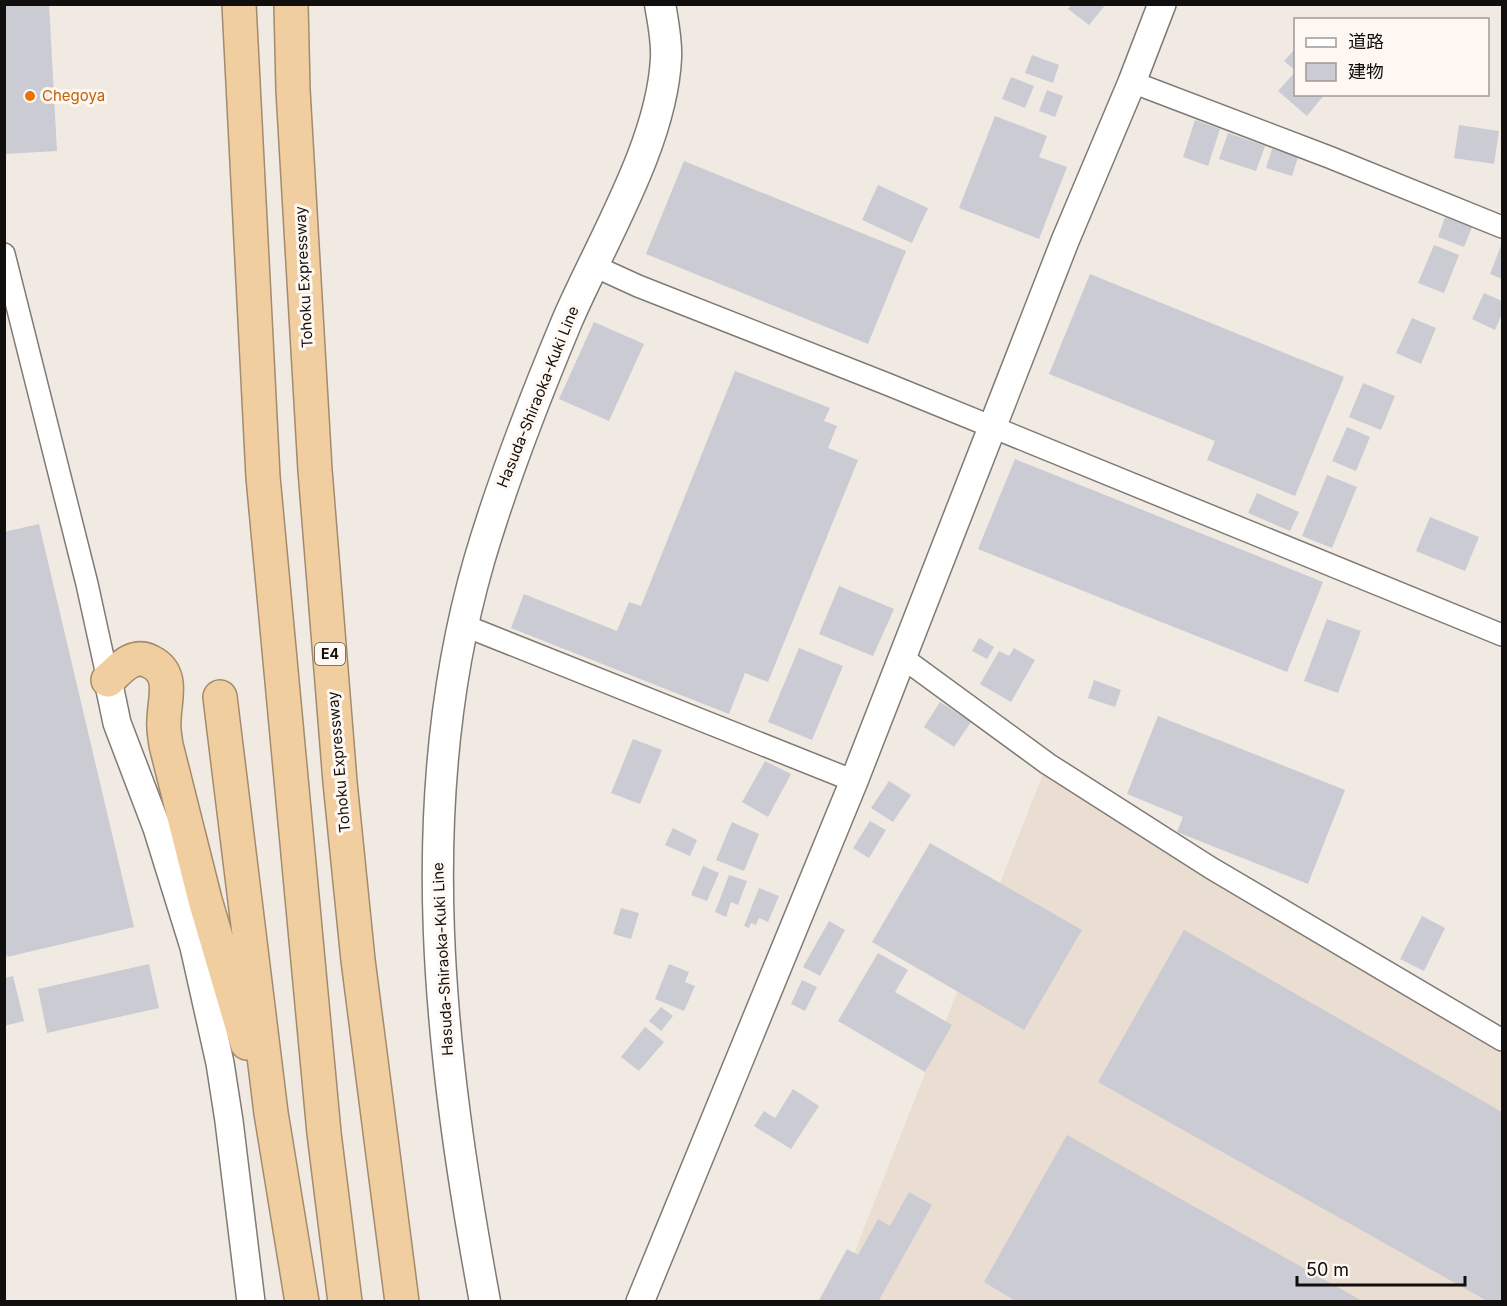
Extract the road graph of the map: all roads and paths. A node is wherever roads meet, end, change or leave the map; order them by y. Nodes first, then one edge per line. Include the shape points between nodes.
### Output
1 (239, 4) edge
2 (291, 4) edge
3 (660, 4) edge
4 (1162, 4) edge
5 (1132, 82) junction
6 (1503, 227) edge
7 (4, 254) edge
8 (592, 266) junction
9 (992, 426) junction
10 (463, 625) junction
11 (1503, 635) edge
12 (903, 658) junction
13 (108, 680) junction
14 (220, 697) dead end
15 (854, 781) junction
16 (1503, 1040) edge
17 (271, 1113) junction
18 (251, 1302) edge
19 (302, 1302) edge
20 (345, 1302) edge
21 (402, 1302) edge
22 (485, 1302) edge
23 (640, 1302) edge

1 - 20 highway via 263,477 324,1133
2 - 21 highway, Tohoku Expressway / E4 via 315,470 340,782 358,960
3 - 8 main road, Hasuda-Shiraoka-Kuki Line via 666,57 655,116 626,195
4 - 5 street
5 - 6 street
5 - 9 street
7 - 13 street
8 - 9 street
8 - 10 main road, Hasuda-Shiraoka-Kuki Line via 508,469 478,562
9 - 11 street
9 - 12 street
10 - 15 street
10 - 22 main road, Hasuda-Shiraoka-Kuki Line via 441,769 437,910 450,1081
12 - 15 street
12 - 16 street via 1048,764 1191,856
13 - 17 highway via 139,658 158,666 166,678 164,731 182,814 236,1008
13 - 18 street via 117,723 158,828 194,947 229,1121
14 - 17 highway
15 - 23 street
17 - 19 highway

